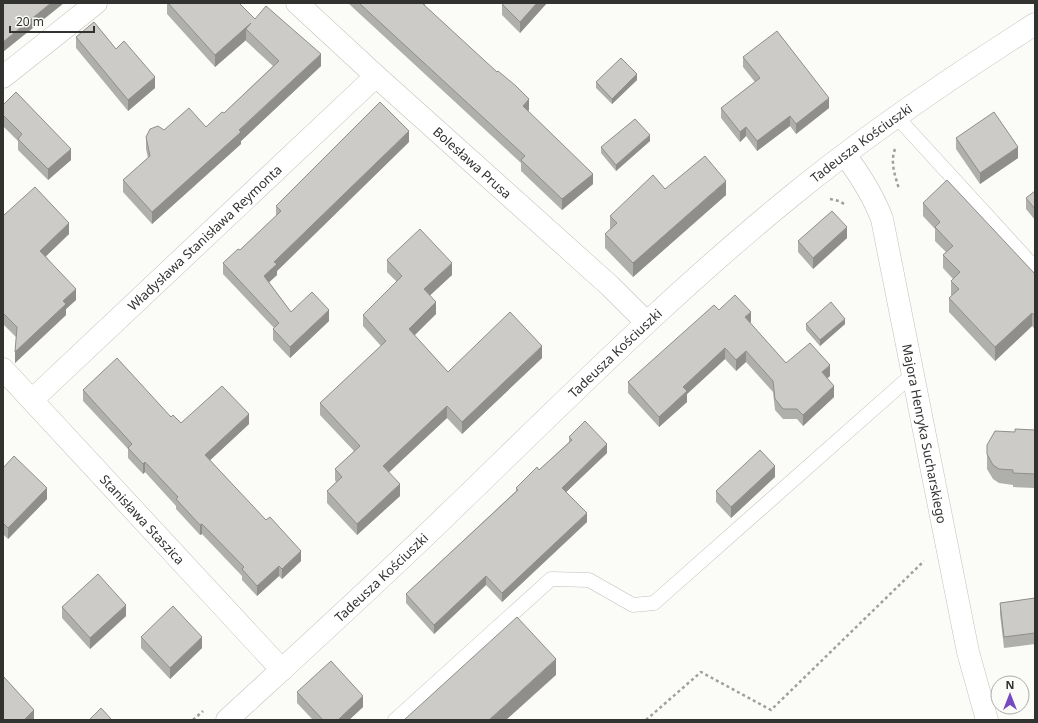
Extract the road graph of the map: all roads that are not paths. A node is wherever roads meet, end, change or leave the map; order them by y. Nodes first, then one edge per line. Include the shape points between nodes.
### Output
1 (96, 3) edge
2 (297, 3) edge
3 (1035, 24) edge
4 (376, 76) junction
5 (3, 77) edge
6 (896, 116) junction
7 (845, 155) junction
8 (1035, 268) edge
9 (646, 322) junction
10 (3, 369) edge
11 (913, 374) junction
12 (32, 400) junction
13 (282, 670) junction
14 (227, 720) edge
15 (395, 720) edge
16 (987, 720) edge

1 - 5 street
2 - 4 street, Bolesława Prusa
3 - 6 street, Tadeusza Kościuszki
4 - 9 street, Bolesława Prusa via 604,280
4 - 12 street, Władysława Stanisława Reymonta
6 - 7 street, Tadeusza Kościuszki
6 - 8 lane
7 - 9 street, Tadeusza Kościuszki via 746,234
7 - 11 street, Majora Henryka Sucharskiego via 863,180 882,220
9 - 13 street, Tadeusza Kościuszki via 434,528
10 - 12 street, Stanisława Staszica
11 - 15 lane via 654,604 633,605 589,580 551,579
11 - 16 street, Majora Henryka Sucharskiego via 968,652
12 - 13 street, Stanisława Staszica
13 - 14 street, Tadeusza Kościuszki

